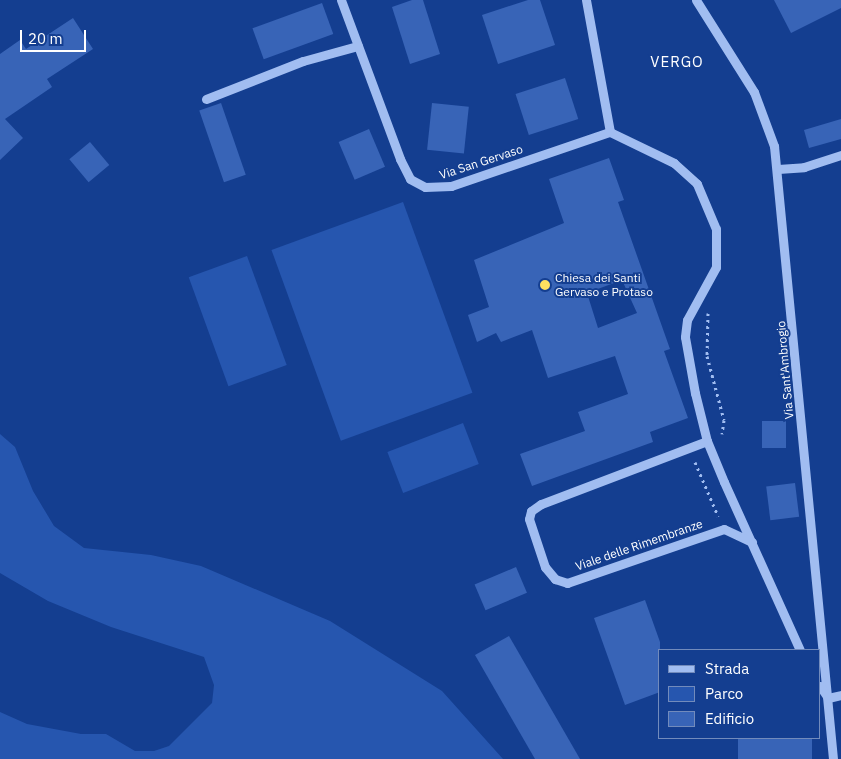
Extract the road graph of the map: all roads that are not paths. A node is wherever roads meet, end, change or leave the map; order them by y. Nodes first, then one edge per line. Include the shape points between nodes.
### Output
1 (340, 0) edge
2 (586, 0) edge
3 (696, 0) edge
4 (358, 46) junction
5 (206, 100) dead end
6 (610, 132) junction
7 (841, 155) edge
8 (778, 169) junction
9 (708, 443) junction
10 (752, 542) junction
11 (800, 649) edge
12 (821, 688) edge
13 (841, 695) edge
14 (828, 698) junction
15 (833, 759) edge

1 - 4 street, Via San Gervaso
2 - 6 street
3 - 8 street, Via Sant'Ambrogio via 754,92 770,128
4 - 5 street via 303,61
4 - 6 street, Via San Gervaso via 400,159 410,179 425,186 451,186
6 - 9 street via 674,163 697,184 716,229 716,267 687,320 685,337
7 - 8 street via 804,167
8 - 14 street, Via Sant'Ambrogio
9 - 10 street
9 - 10 street, Viale delle Rimembranze via 541,504 531,511 532,532 545,567 555,579 567,583 724,529
10 - 11 street
12 - 14 street
13 - 14 street
14 - 15 street, Via Sant'Ambrogio

